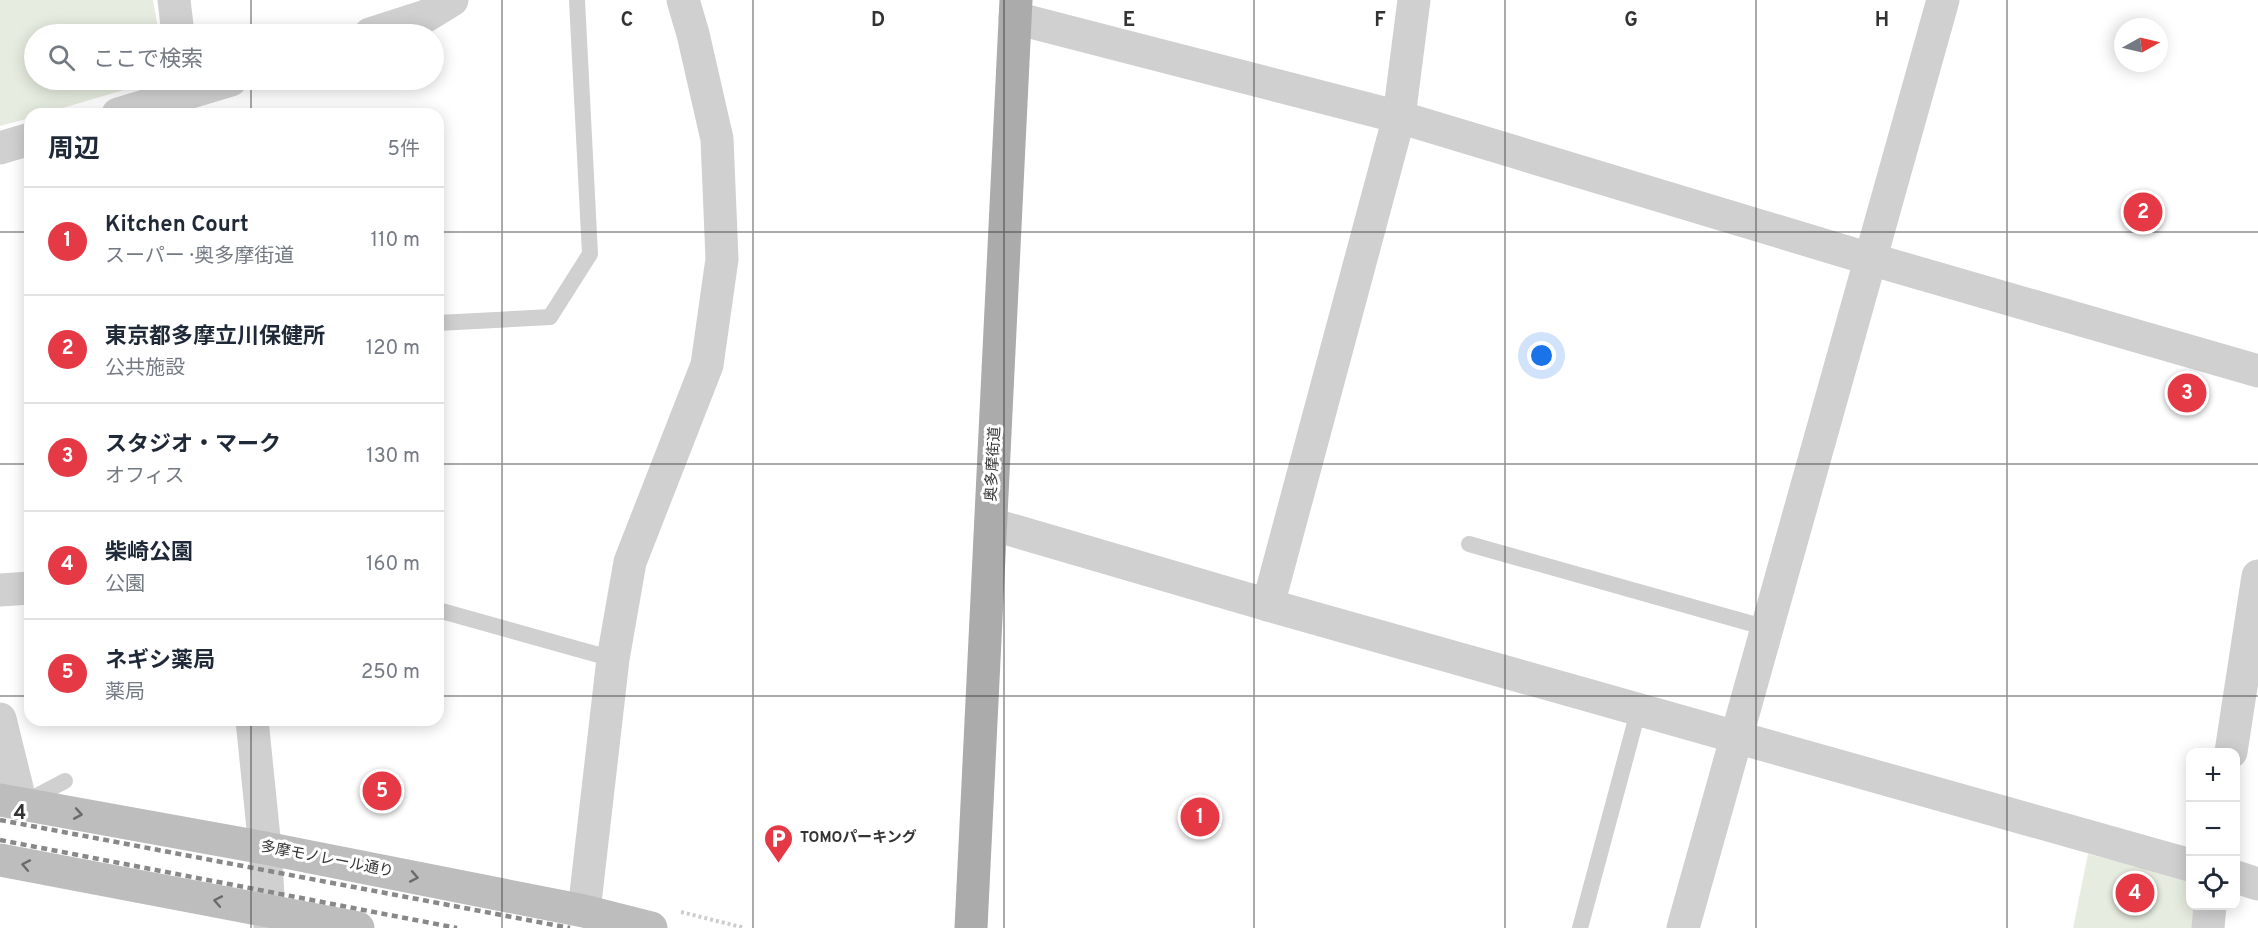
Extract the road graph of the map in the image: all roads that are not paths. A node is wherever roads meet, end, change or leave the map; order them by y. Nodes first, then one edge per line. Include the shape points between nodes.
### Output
1 (174, 0) edge
2 (452, 0) edge
3 (577, 0) edge
4 (683, 0) edge
5 (1414, 0) edge
6 (1943, 0) edge
7 (1016, 9) edge
8 (177, 24) edge
9 (401, 24) edge
10 (202, 90) edge
11 (184, 96) edge
12 (140, 108) edge
13 (1399, 117) junction
14 (24, 142) edge
15 (0, 148) edge
16 (1870, 259) junction
17 (444, 323) edge
18 (2258, 371) edge
19 (991, 524) junction
20 (1469, 544) dead end
21 (2258, 576) edge
22 (24, 588) edge
23 (0, 590) edge
24 (1268, 605) junction
25 (444, 612) edge
26 (1767, 628) junction
27 (613, 659) junction
28 (1639, 708) junction
29 (0, 718) edge
30 (253, 726) edge
31 (1738, 736) junction
32 (2232, 748) edge
33 (65, 781) dead end
34 (10, 802) edge
35 (265, 848) junction
36 (0, 860) edge
37 (2186, 864) edge
38 (2240, 879) edge
39 (2258, 884) edge
40 (584, 910) junction
41 (2210, 910) edge
42 (270, 920) edge
43 (358, 928) edge
44 (651, 928) edge
45 (971, 928) edge
46 (1580, 928) edge
47 (1683, 928) edge
48 (2208, 928) edge

1 - 8 street
2 - 9 street via 426,16
3 - 17 lane via 590,254 550,317
4 - 27 street via 717,139 722,259 707,365 630,562
5 - 13 street
6 - 16 street
7 - 13 street
7 - 19 main road, 奥多摩街道
10 - 11 street
11 - 12 street
13 - 16 street
13 - 24 street
14 - 15 street
16 - 18 street
16 - 26 street
19 - 24 street
19 - 45 main road, 奥多摩街道
20 - 26 lane
21 - 32 street
22 - 23 street
24 - 28 street
25 - 27 lane
26 - 31 street
27 - 40 street
28 - 31 street
28 - 46 lane
29 - 34 street
30 - 35 street
31 - 37 street
31 - 47 street
33 - 34 lane
34 -> 35 main road, 多摩モノレール通り
35 -> 40 main road, 多摩モノレール通り
35 - 42 street
42 -> 36 main road
38 - 39 street
40 - 44 main road, 多摩モノレール通り
41 - 48 street
42 - 43 main road

